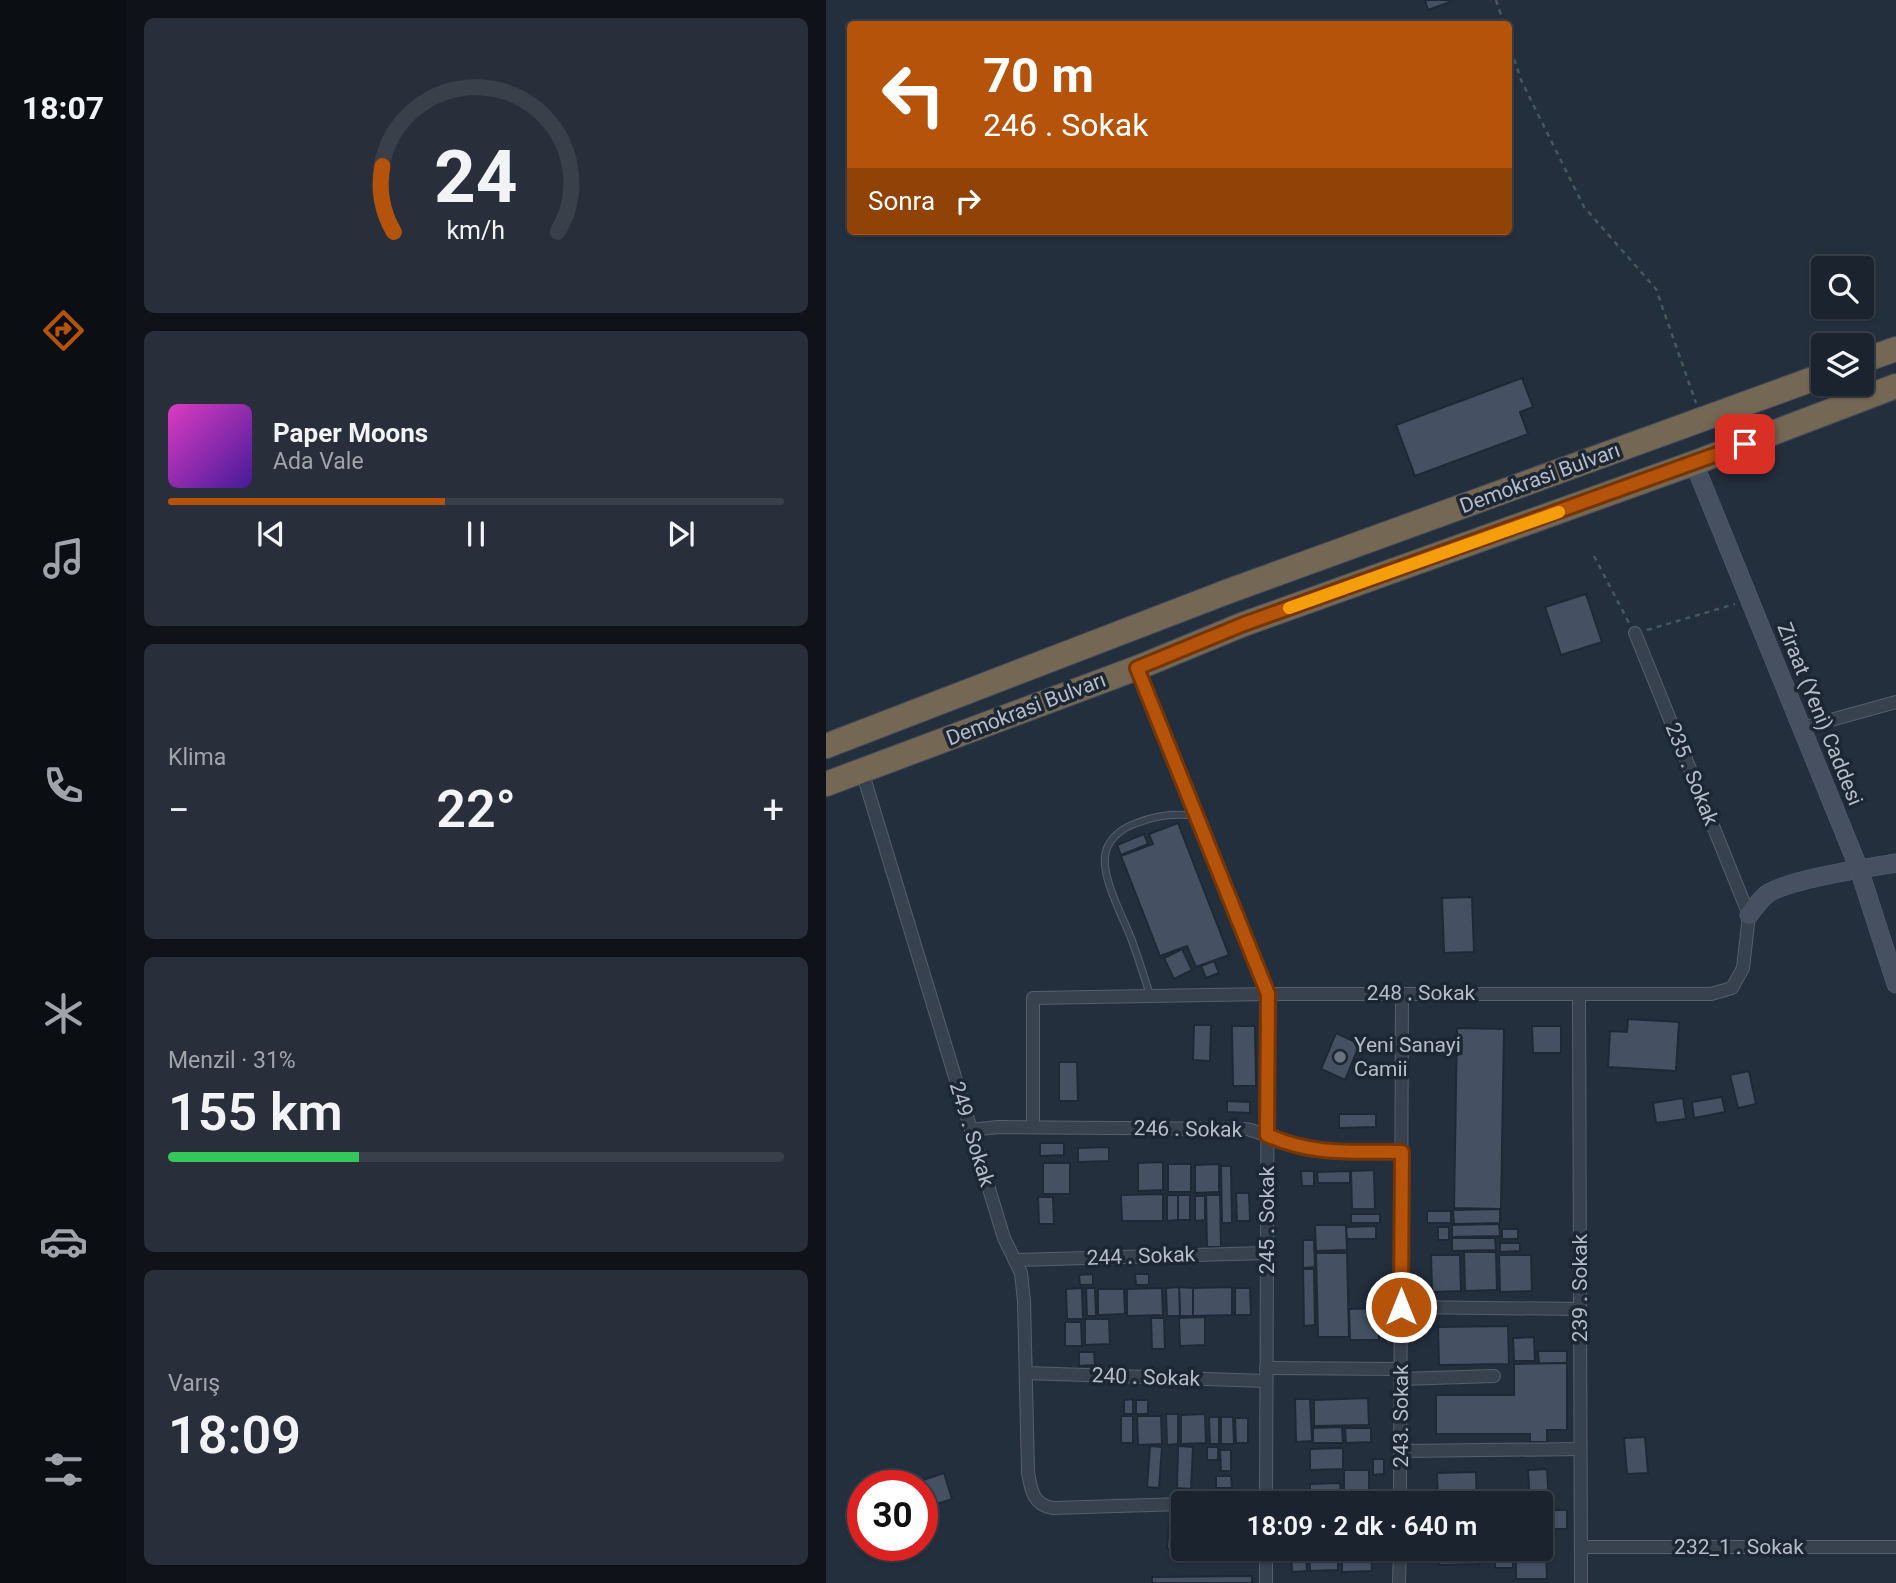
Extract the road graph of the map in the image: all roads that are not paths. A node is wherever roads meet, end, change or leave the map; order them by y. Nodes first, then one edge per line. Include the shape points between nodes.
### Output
1 (1896, 349) edge
2 (1874, 357) edge
3 (1811, 380) edge
4 (1896, 386) edge
5 (1694, 463) junction
6 (1635, 633) road end
7 (1137, 668) junction
8 (1896, 702) edge
9 (1802, 728) junction
10 (826, 746) edge
11 (862, 771) junction
12 (826, 784) edge
13 (1197, 817) junction
14 (1896, 863) edge
15 (1858, 869) junction
16 (1749, 915) junction
17 (1896, 984) edge
18 (1402, 993) junction
19 (1268, 994) junction
20 (1579, 994) junction
21 (1150, 996) junction
22 (1033, 1127) junction
23 (971, 1130) junction
24 (1267, 1135) junction
25 (1402, 1152) junction
26 (1267, 1253) junction
27 (1015, 1260) junction
28 (1401, 1307) junction
29 (1580, 1309) junction
30 (1026, 1373) junction
31 (1266, 1374) junction
32 (1401, 1374) junction
33 (1494, 1376) dead end
34 (1580, 1449) junction
35 (1401, 1451) junction
36 (1266, 1491) edge
37 (1400, 1491) edge
38 (1171, 1504) edge
39 (1582, 1547) junction
40 (1896, 1547) edge
41 (1266, 1561) edge
42 (1400, 1561) edge
43 (1266, 1583) edge
44 (1399, 1583) edge
45 (1581, 1583) edge

1 - 2 highway
3 - 10 highway, Demokrasi Bulvarı via 1229,591
4 - 5 highway, Demokrasi Bulvarı
5 - 7 highway, Demokrasi Bulvarı via 1244,624
5 - 9 street, Ziraat (Yeni) Caddesi
6 - 16 street, 235 . Sokak
7 - 11 highway, Demokrasi Bulvarı
7 - 13 street, 245 . Sokak
8 - 9 street
9 - 15 street, Ziraat (Yeni) Caddesi
11 - 12 highway, Demokrasi Bulvarı
11 - 23 street, 249 . Sokak
13 - 19 street, 245 . Sokak
13 - 21 lane via 1168,814 1131,825 1117,834 1106,850 1109,881
14 - 15 street
15 - 16 street via 1778,889 1758,902
15 - 17 street, Ziraat (Yeni) Caddesi
16 - 20 street, 248 . Sokak via 1743,968 1732,988 1711,994
18 - 19 street, 248 . Sokak
18 - 20 street, 248 . Sokak
18 - 25 street, 243. Sokak
19 - 21 street, 248 . Sokak
19 - 24 street, 245 . Sokak
20 - 29 street, 239 . Sokak
21 - 22 street, 248 . Sokak via 1033,998
22 - 23 street, 246 . Sokak
22 - 24 street, 246 . Sokak via 1247,1129
23 - 27 street, 249 . Sokak
24 - 25 street, 246 . Sokak via 1316,1150
24 - 26 street, 245 . Sokak
25 - 28 street, 243. Sokak
26 - 27 street, 244 . Sokak
26 - 31 street, 245 . Sokak
27 - 30 street, 249 . Sokak via 1023,1285
28 - 29 street
28 - 32 street, 243. Sokak
29 - 34 street, 239 . Sokak
30 - 31 street, 240 . Sokak
30 - 38 street, 249 . Sokak via 1028,1472 1038,1502 1063,1508
31 - 32 street, 240 . Sokak
31 - 36 street, 245 . Sokak
32 - 33 street, 240 . Sokak
32 - 35 street, 243. Sokak
34 - 35 street
34 - 39 street, 239 . Sokak
35 - 37 street, 243. Sokak
39 - 40 street, 232_1 . Sokak
39 - 45 street, 239 . Sokak
41 - 43 street
42 - 44 street

